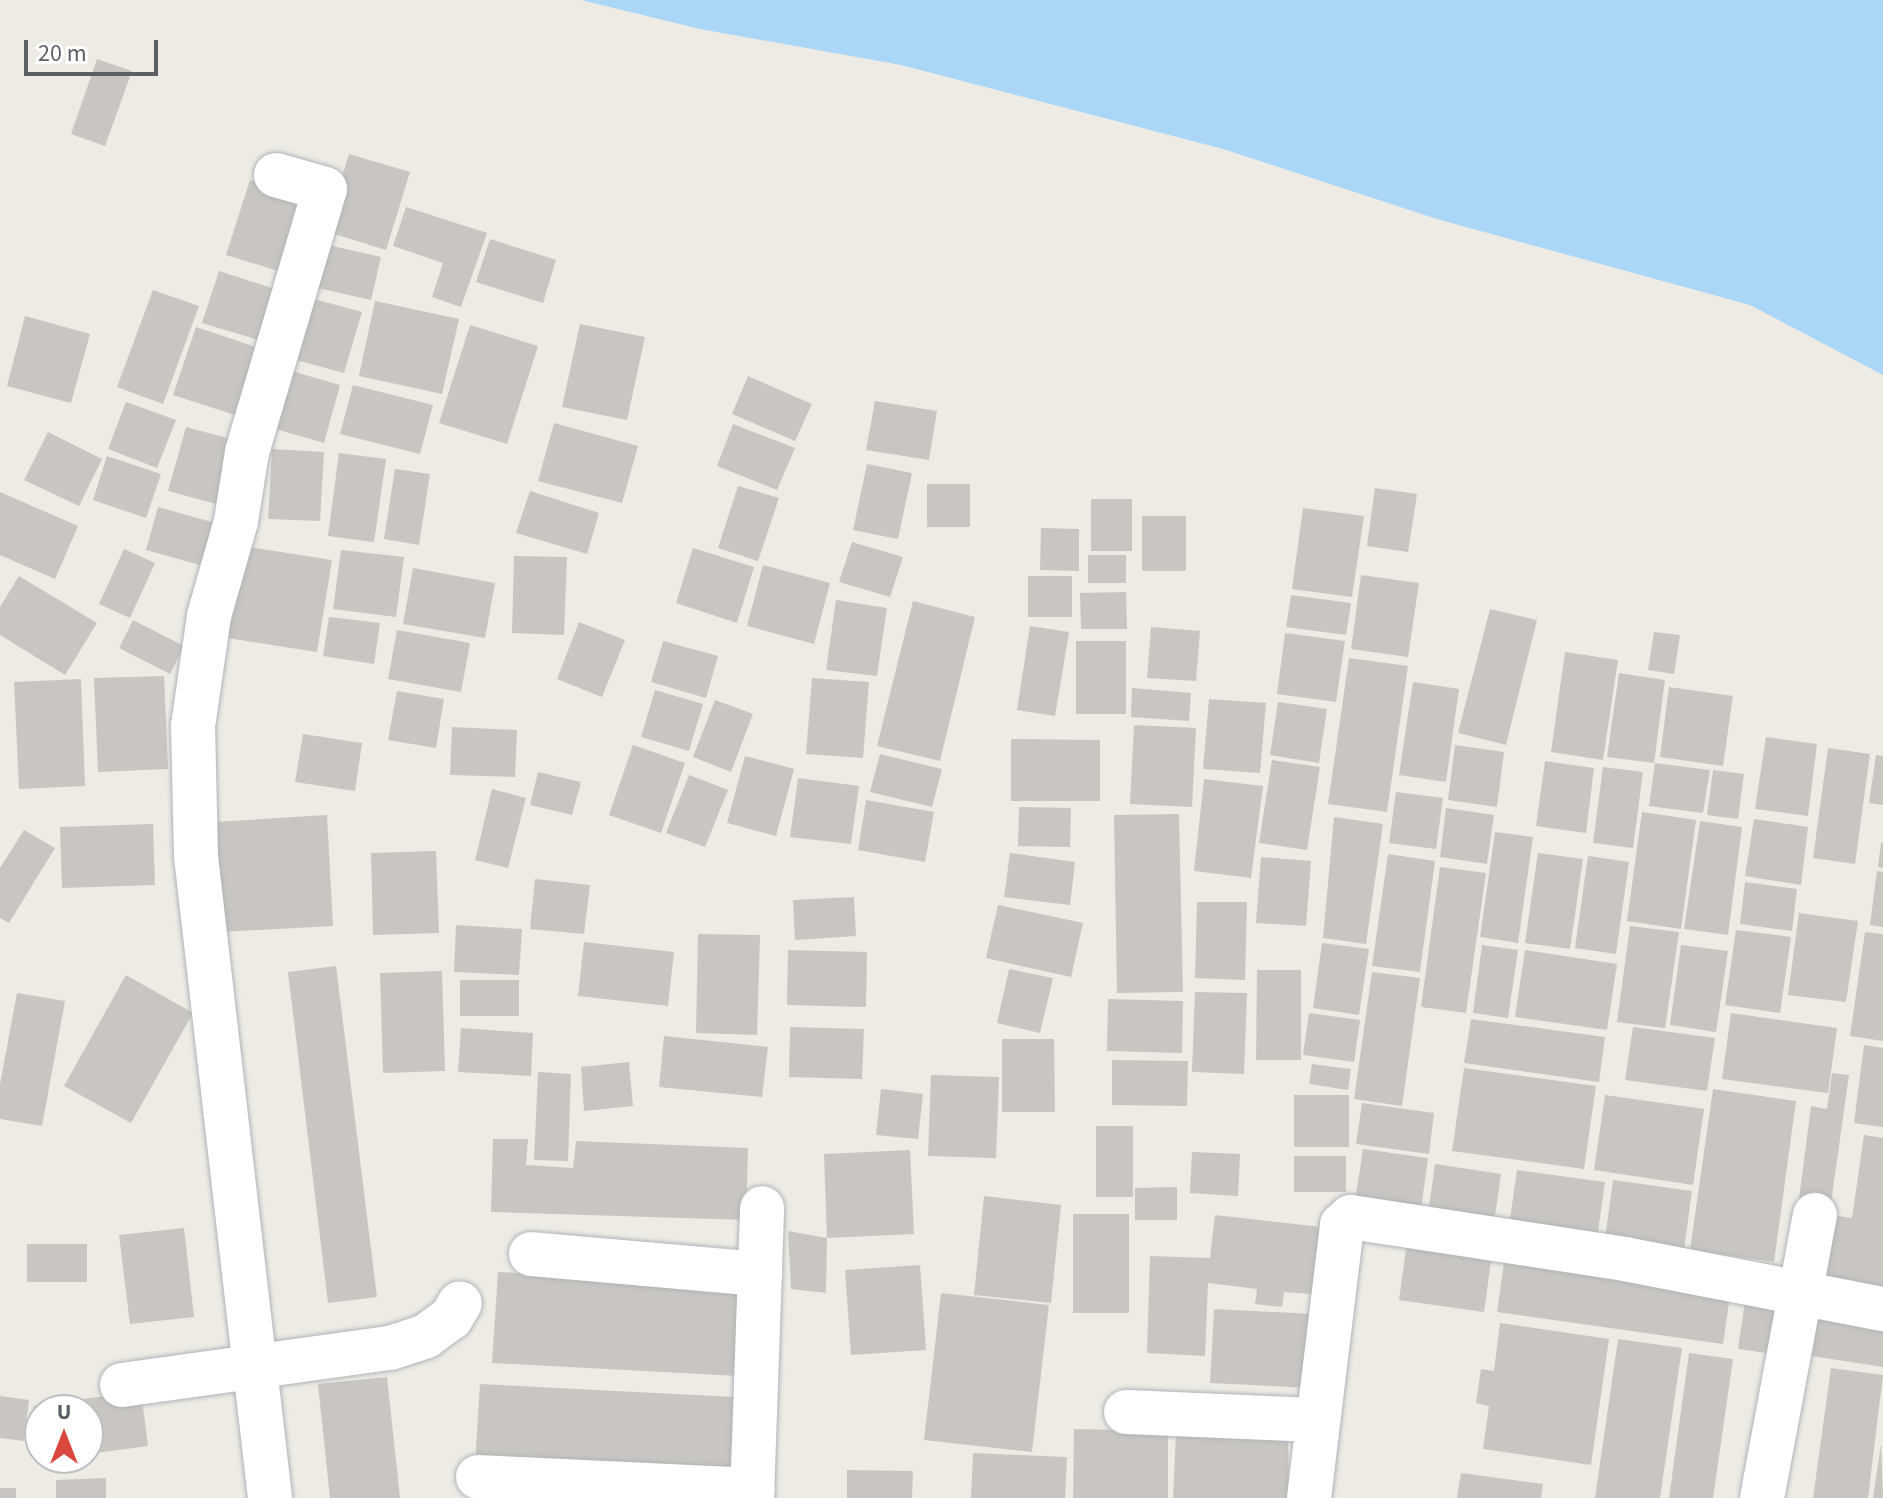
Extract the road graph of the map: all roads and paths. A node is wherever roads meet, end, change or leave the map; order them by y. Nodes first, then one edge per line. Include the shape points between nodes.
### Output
1 (276, 175) dead end
2 (762, 1208) dead end
3 (1815, 1215) dead end
4 (531, 1254) dead end
5 (760, 1274) junction
6 (1803, 1293) junction
7 (460, 1303) dead end
8 (1883, 1309) edge
9 (256, 1364) junction
10 (122, 1385) dead end
11 (1126, 1412) dead end
12 (1317, 1420) junction
13 (478, 1477) dead end
14 (752, 1494) edge
15 (270, 1498) edge
16 (1309, 1498) edge
17 (1762, 1498) edge

1 - 9 street via 325,189 247,452 236,521 209,616 193,726 196,856
2 - 5 street
3 - 6 street
4 - 5 street
5 - 14 street
6 - 8 street
6 - 12 street via 1625,1259 1351,1217 1342,1225
6 - 17 street
7 - 9 street via 451,1318 426,1336 390,1348
9 - 10 street
9 - 15 street
11 - 12 street
12 - 16 street
13 - 14 street

